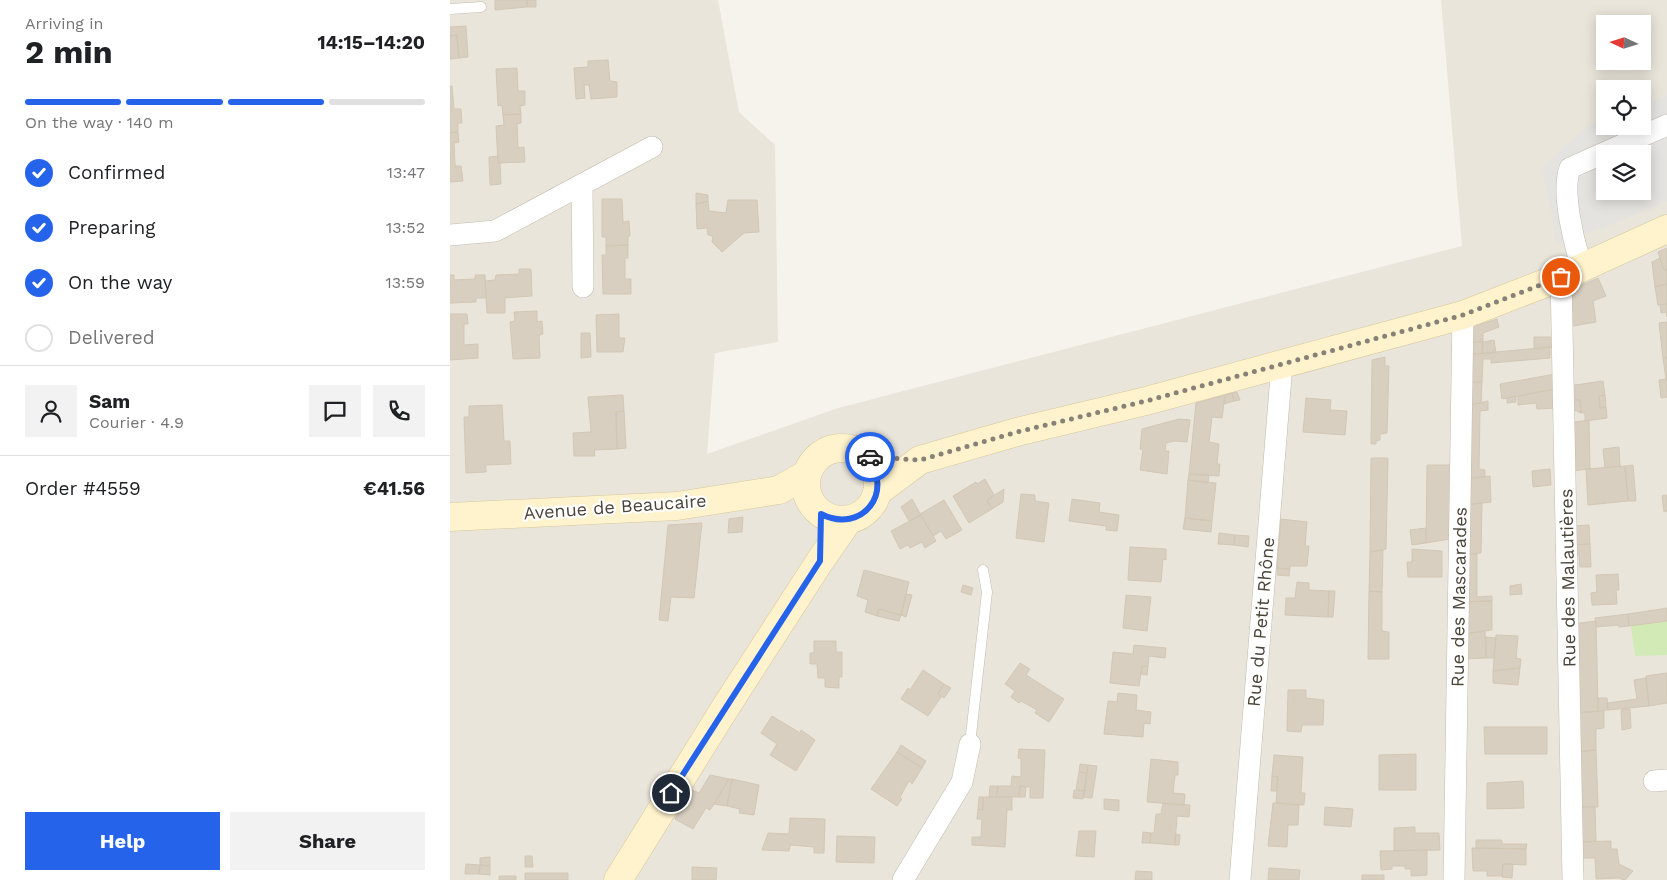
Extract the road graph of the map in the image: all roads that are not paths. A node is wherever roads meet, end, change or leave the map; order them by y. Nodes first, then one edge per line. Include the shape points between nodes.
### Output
1 (481, 7) dead end
2 (450, 9) edge
3 (1667, 125) edge
4 (652, 147) dead end
5 (582, 185) junction
6 (1667, 229) edge
7 (450, 235) edge
8 (1572, 272) junction
9 (583, 287) dead end
10 (1463, 315) junction
11 (1282, 364) junction
12 (866, 457) junction
13 (920, 460) junction
14 (807, 474) junction
15 (779, 490) junction
16 (877, 492) junction
17 (817, 509) junction
18 (450, 518) edge
19 (849, 520) junction
20 (820, 561) junction
21 (983, 570) dead end
22 (970, 744) joint
23 (618, 880) edge
24 (903, 880) edge
25 (1240, 880) edge
26 (1454, 880) edge
27 (1573, 880) edge

1 - 2 lane
3 - 8 street, Rue des Malautières via 1570,168 1566,177 1576,248
4 - 5 street
5 - 7 street via 495,231
5 - 9 street
6 - 8 street
8 - 10 street
8 - 27 street, Rue des Malautières
10 - 11 street
10 - 26 street, Rue des Mascarades
11 - 13 street
11 - 25 street, Rue du Petit Rhône
12 - 13 street
12 - 14 street via 856,450 832,449 821,454
12 - 16 street via 876,473
13 - 16 street
14 - 15 street, Avenue de Beaucaire
14 - 17 street via 807,495
15 - 17 street
15 - 18 street, Avenue de Beaucaire via 677,506
16 - 19 street via 867,510
17 - 19 street via 830,518
17 - 20 street
19 - 20 street
20 - 23 street
21 - 22 lane via 986,592
22 - 24 street via 962,782

